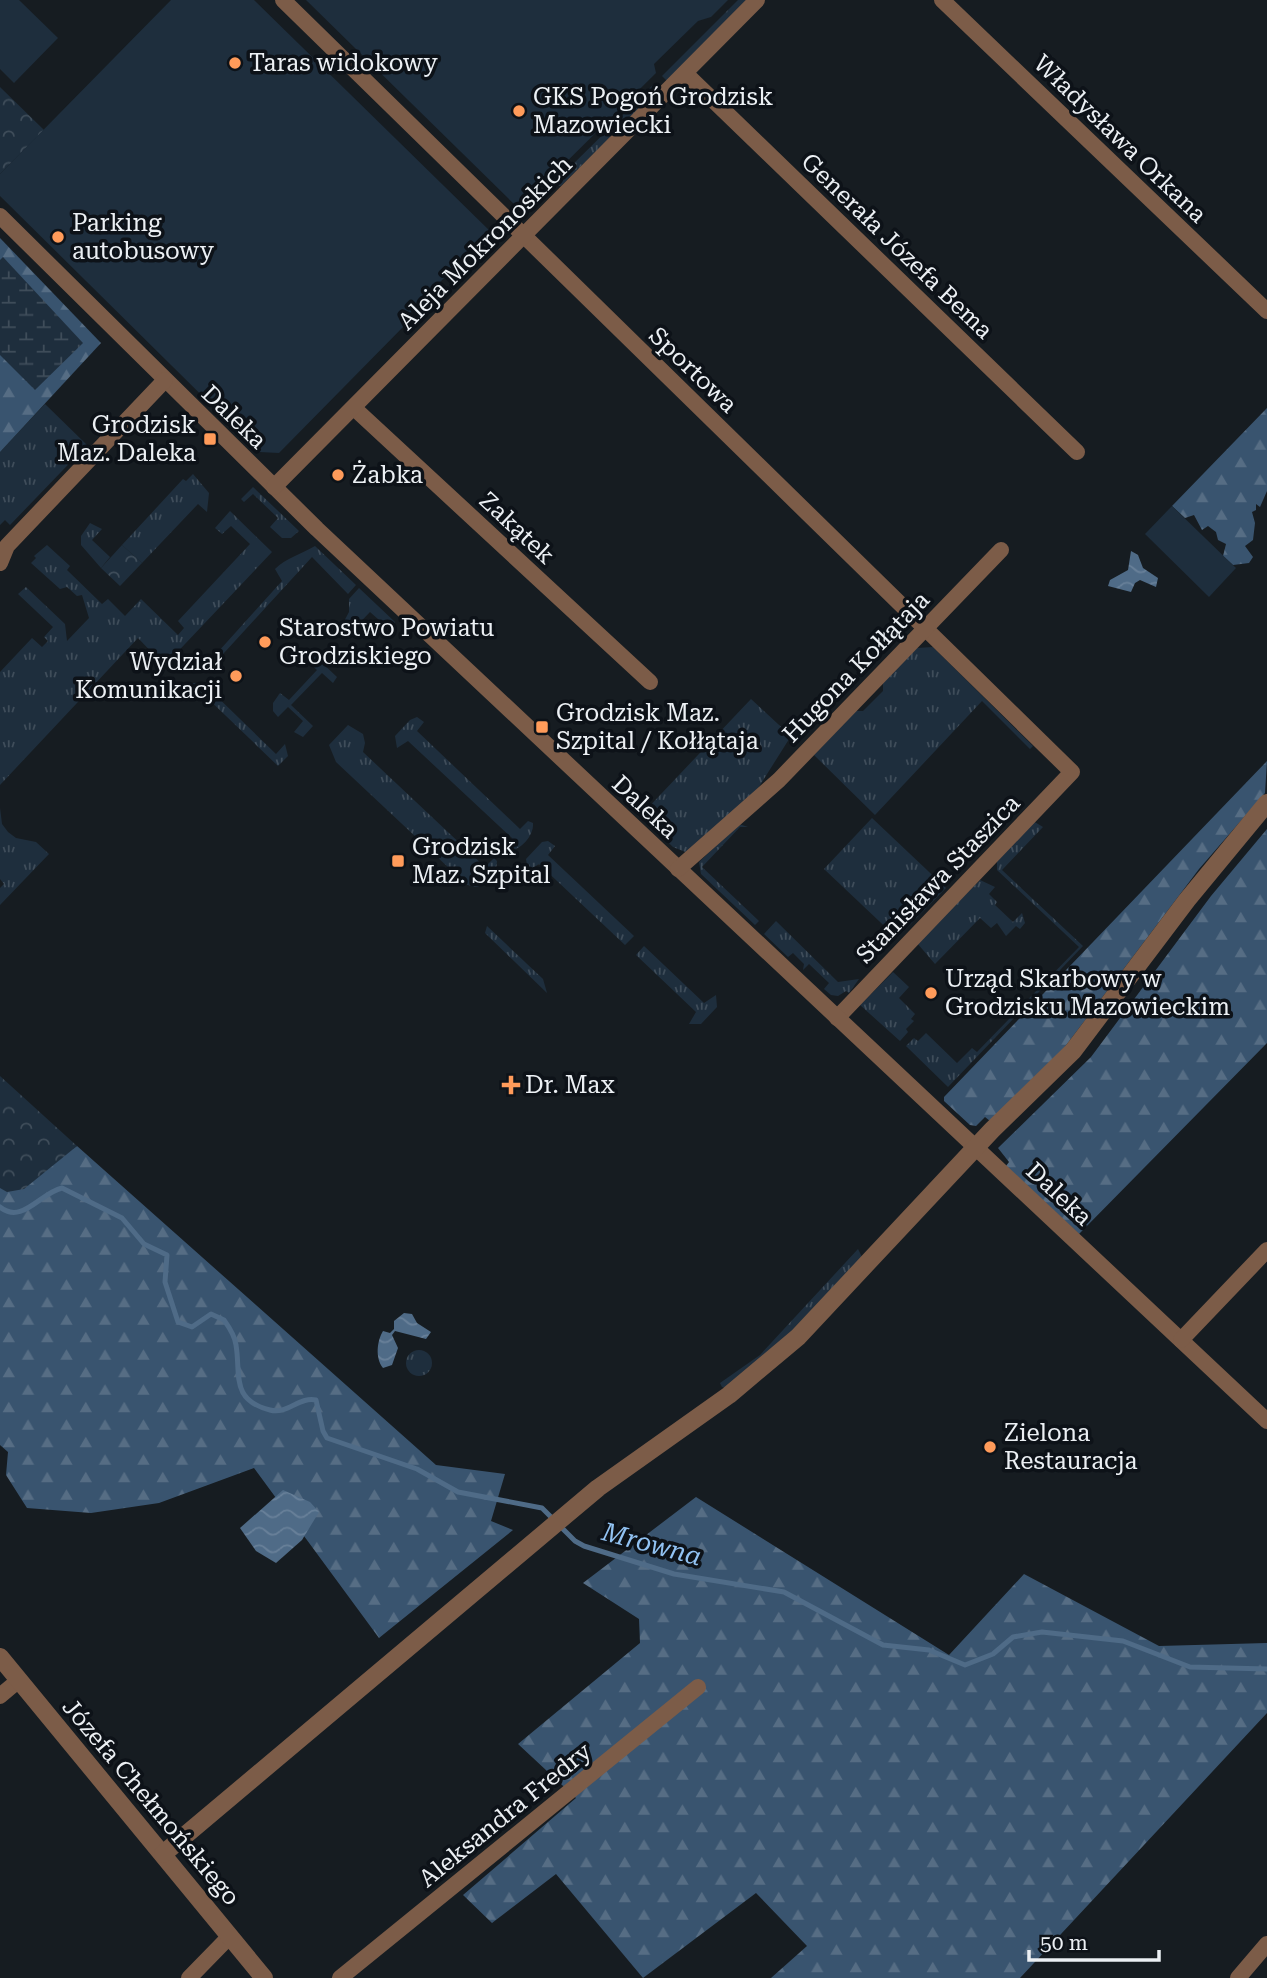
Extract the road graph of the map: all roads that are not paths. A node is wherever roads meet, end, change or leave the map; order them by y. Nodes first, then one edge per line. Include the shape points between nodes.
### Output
1 (283, 0) edge
2 (757, 0) edge
3 (942, 0) edge
4 (685, 73) junction
5 (0, 216) edge
6 (523, 237) junction
7 (1267, 311) edge
8 (165, 380) junction
9 (354, 408) junction
10 (1077, 452) dead end
11 (274, 487) junction
12 (1001, 550) dead end
13 (0, 563) edge
14 (927, 627) junction
15 (650, 682) dead end
16 (1073, 772) joint
17 (1267, 803) edge
18 (678, 869) junction
19 (837, 1018) junction
20 (975, 1148) junction
21 (1267, 1250) edge
22 (1181, 1340) junction
23 (1267, 1421) edge
24 (0, 1657) edge
25 (19, 1680) junction
26 (698, 1687) dead end
27 (0, 1696) edge
28 (163, 1854) junction
29 (230, 1936) junction
30 (1267, 1944) edge
31 (189, 1978) edge
32 (264, 1978) edge
33 (340, 1978) edge
34 (1238, 1978) edge

1 - 6 street, Sportowa
2 - 4 street, Aleja Mokronoskich
3 - 7 street, Władysława Orkana
4 - 6 street, Aleja Mokronoskich
4 - 10 street, Generała Józefa Bema
5 - 8 street, Daleka
6 - 9 street, Aleja Mokronoskich
6 - 14 street, Sportowa
8 - 11 street, Daleka
8 - 13 street via 7,546
9 - 11 street, Aleja Mokronoskich
9 - 15 street, Zakątek
11 - 18 street, Daleka
12 - 14 street, Hugona Kołłątaja
14 - 16 street, Sportowa
14 - 18 street, Hugona Kołłątaja via 779,780
16 - 19 street, Stanisława Staszica
17 - 20 street via 1082,1040
18 - 19 street, Daleka
19 - 20 street, Daleka
20 - 22 street, Daleka
20 - 28 street via 770,1363 574,1507
21 - 22 street
22 - 23 street, Daleka
24 - 25 street, Józefa Chełmońskiego
25 - 27 street
25 - 28 street, Józefa Chełmońskiego
26 - 33 street, Aleksandra Fredry
28 - 29 street, Józefa Chełmońskiego
29 - 31 street
29 - 32 street, Józefa Chełmońskiego
30 - 34 street

